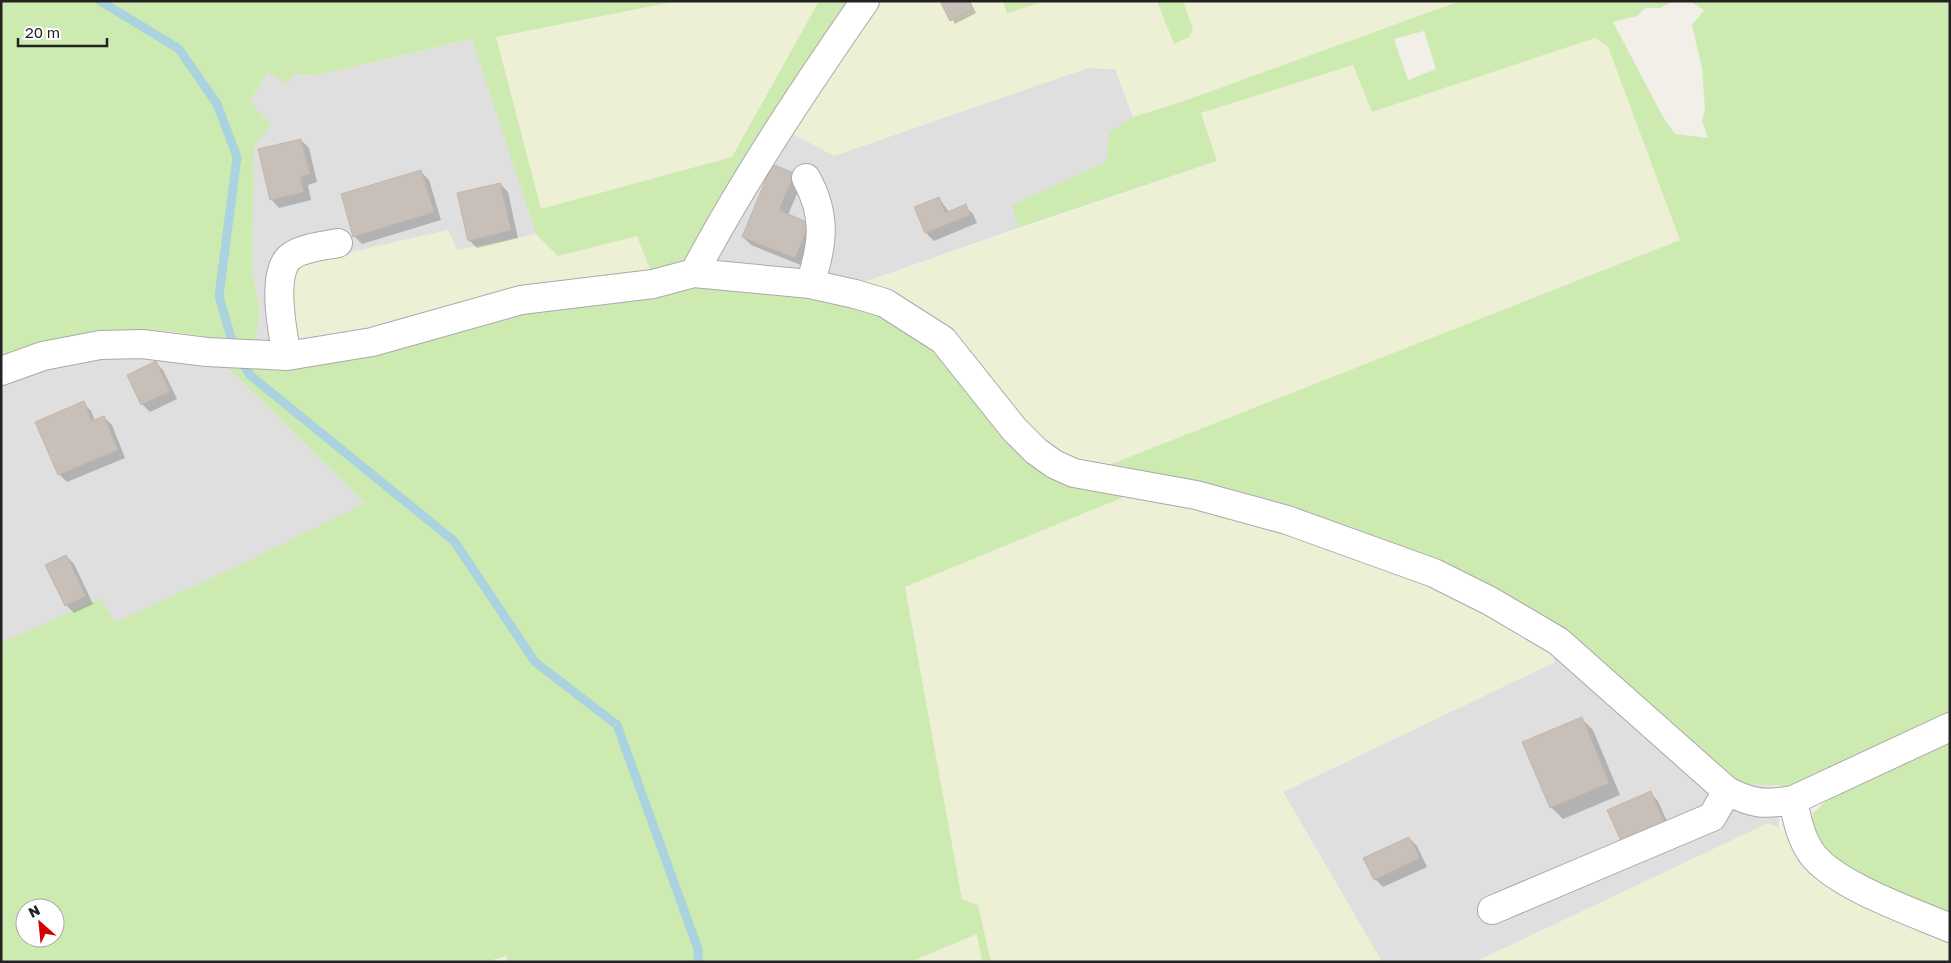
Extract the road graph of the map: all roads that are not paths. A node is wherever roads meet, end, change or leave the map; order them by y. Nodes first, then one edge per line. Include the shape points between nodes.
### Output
1 (865, 1) edge
2 (806, 178) dead end
3 (338, 244) dead end
4 (694, 274) junction
5 (810, 284) junction
6 (287, 356) junction
7 (1, 371) edge
8 (1950, 727) edge
9 (1727, 792) junction
10 (1793, 800) junction
11 (1492, 910) dead end
12 (1950, 928) edge

1 - 4 street via 818,68 712,239
2 - 5 street via 817,197 822,232 820,256
3 - 6 street via 291,255 282,268 280,302
4 - 5 street
4 - 6 street via 653,284 521,300 372,342
5 - 9 street via 885,303 943,340 1014,429 1054,464 1074,473 1196,495 1288,520 1434,573 1490,601 1558,641
6 - 7 street via 142,344 100,345 42,356
8 - 10 street
9 - 10 street via 1750,803
9 - 11 street via 1712,817
10 - 12 street via 1798,829 1820,863 1854,886

